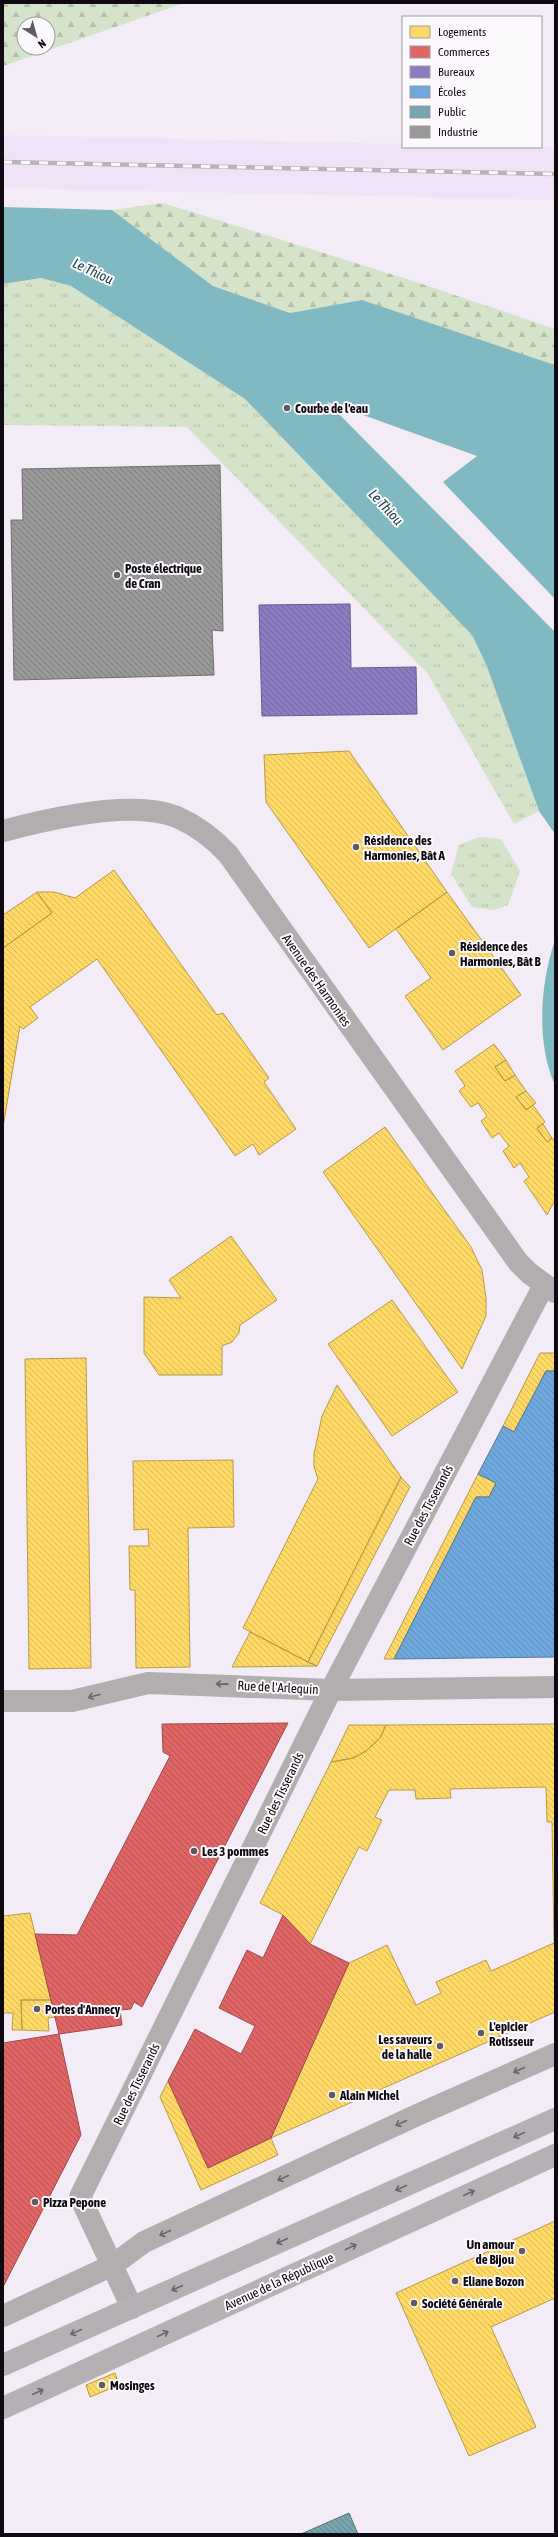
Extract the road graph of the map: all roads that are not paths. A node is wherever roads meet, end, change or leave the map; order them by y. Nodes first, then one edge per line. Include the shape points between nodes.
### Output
1 (3, 831) edge
2 (550, 1288) edge
3 (555, 1687) edge
4 (331, 1690) junction
5 (3, 1701) edge
6 (555, 2054) edge
7 (555, 2119) edge
8 (555, 2155) edge
9 (113, 2265) junction
10 (132, 2308) junction
11 (3, 2316) edge
12 (3, 2365) edge
13 (3, 2408) edge

1 - 2 street, Avenue des Harmonies via 77,814 135,810 176,817 208,834 228,854 509,1250 529,1274
2 - 4 street, Rue des Tisserands
3 - 4 street, Rue de l'Arlequin
4 -> 5 street, Rue de l'Arlequin via 148,1683 72,1701
4 - 9 street, Rue des Tisserands via 80,2197
6 -> 9 street via 144,2242
7 -> 10 main road
13 -> 8 main road, Avenue de la République
9 - 10 street, Rue des Tisserands
9 - 11 street
10 -> 12 main road

